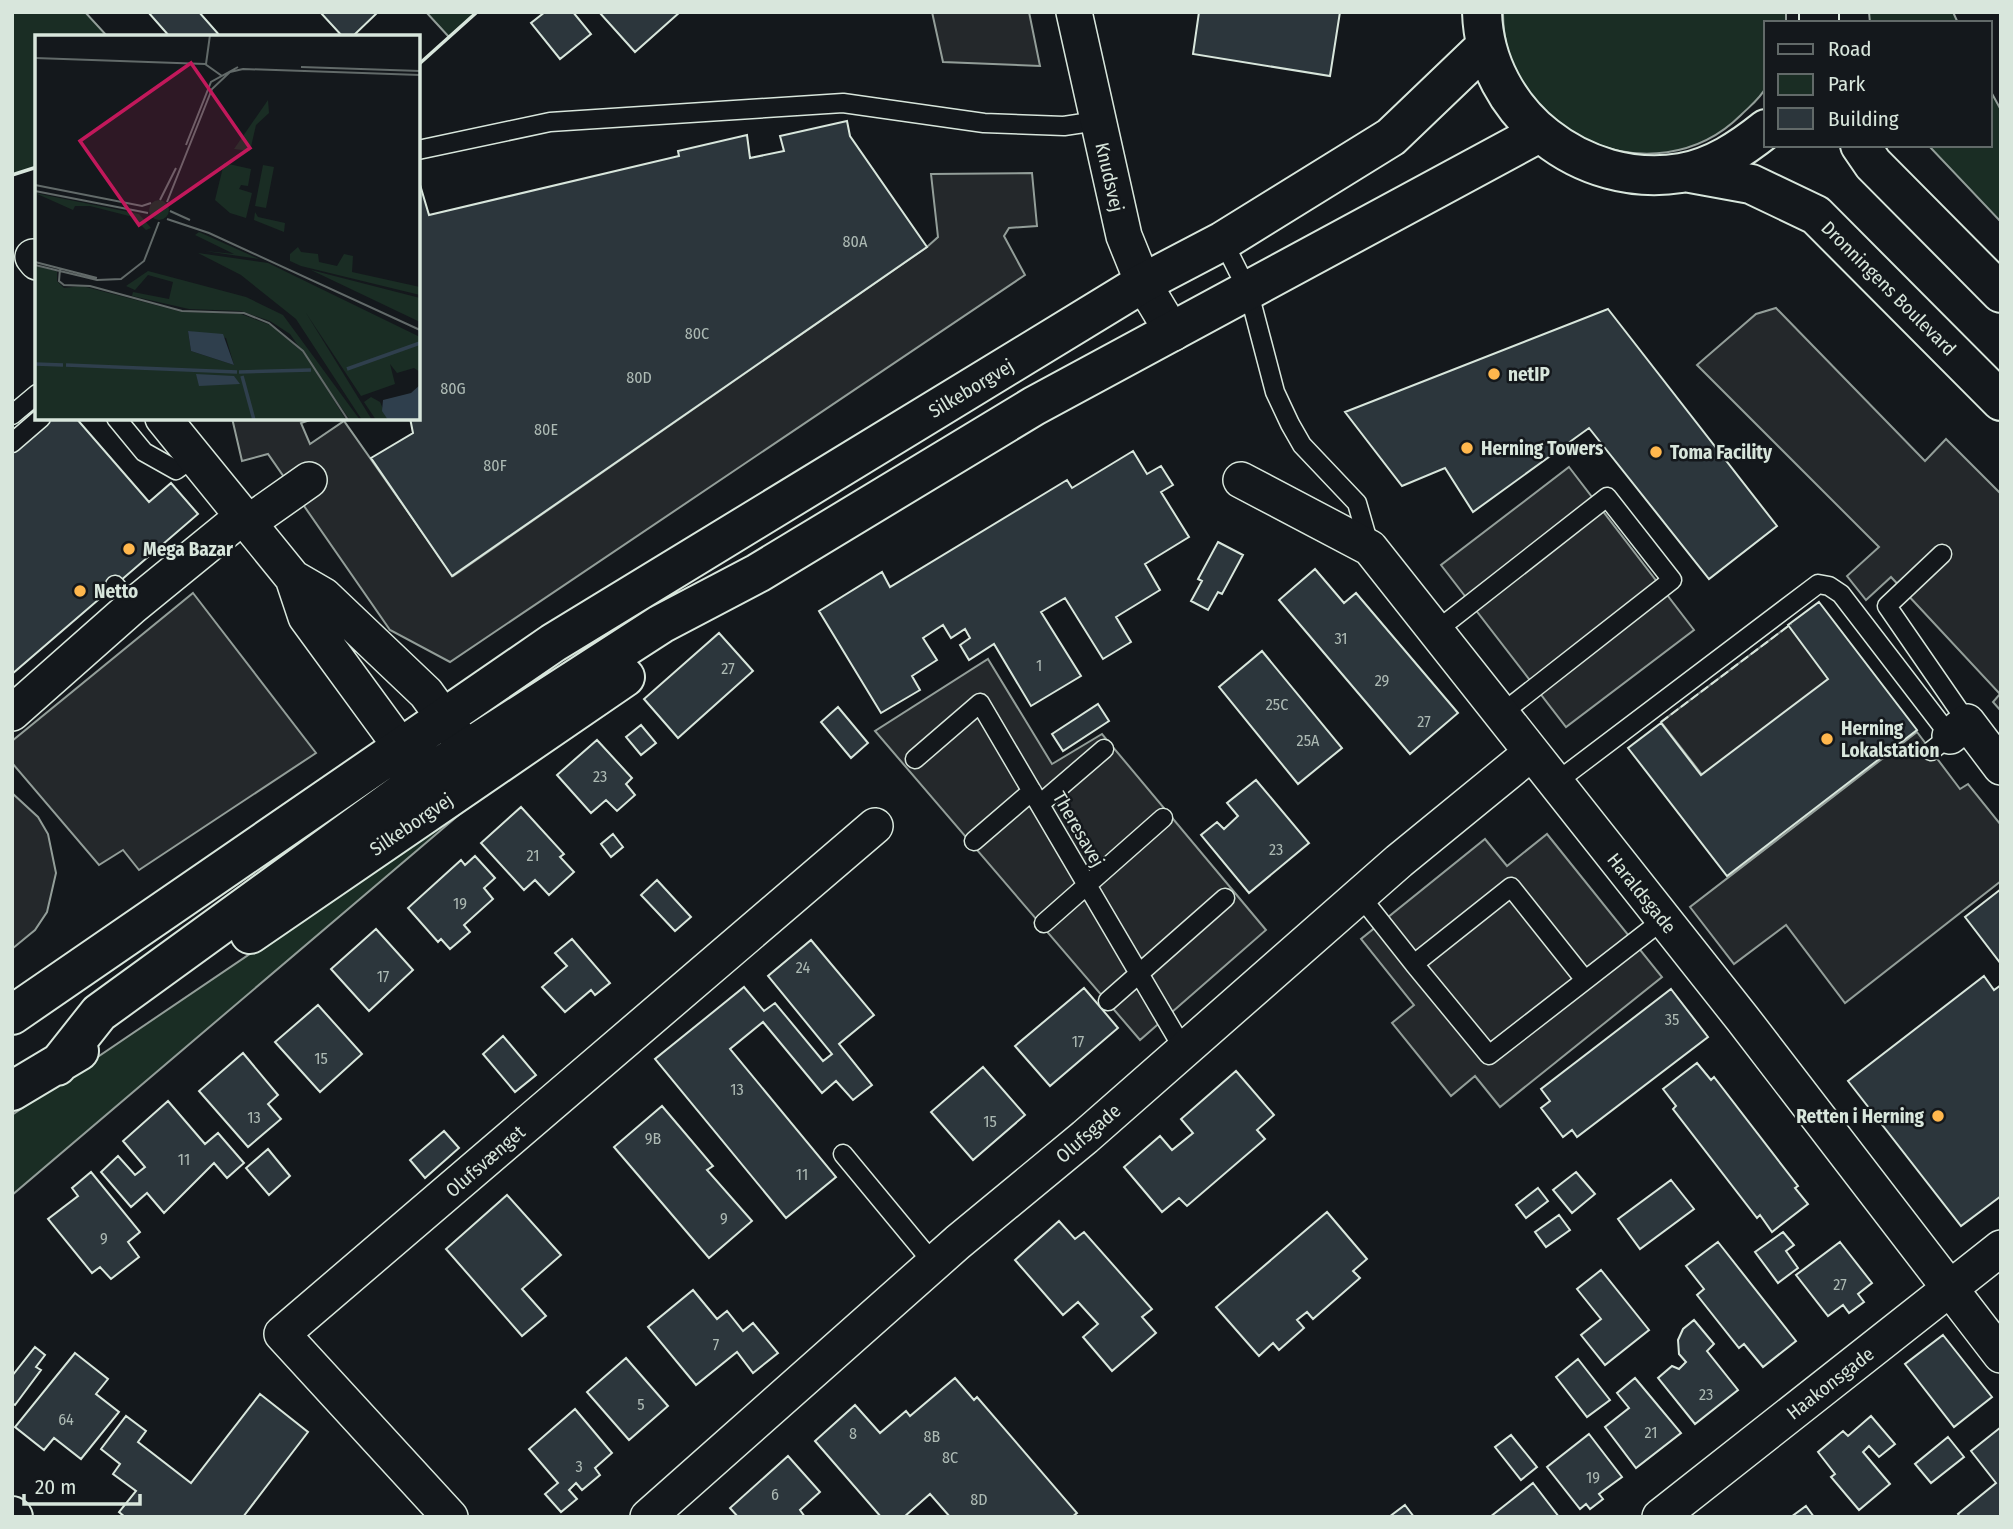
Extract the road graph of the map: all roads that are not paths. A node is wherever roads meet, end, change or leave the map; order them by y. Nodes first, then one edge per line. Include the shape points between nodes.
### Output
1 (1074, 12) edge
2 (1484, 29) edge
3 (1097, 121) junction
4 (1764, 131) edge
5 (1539, 133) junction
6 (1861, 147) edge
7 (420, 150) edge
8 (1685, 172) junction
9 (1223, 241) junction
10 (1143, 283) junction
11 (1248, 293) junction
12 (2001, 293) edge
13 (1173, 333) junction
14 (35, 396) edge
15 (2001, 401) edge
16 (12, 415) edge
17 (39, 420) edge
18 (118, 420) edge
19 (165, 420) edge
20 (12, 443) edge
21 (194, 457) junction
22 (309, 480) dead end
23 (1241, 480) dead end
24 (245, 520) junction
25 (1370, 548) junction
26 (1942, 554) dead end
27 (758, 573) junction
28 (293, 578) junction
29 (1436, 632) junction
30 (12, 713) edge
31 (1501, 714) junction
32 (445, 716) junction
33 (1949, 736) junction
34 (400, 747) junction
35 (1104, 749) dead end
36 (467, 750) junction
37 (1531, 753) junction
38 (915, 759) dead end
39 (2001, 767) edge
40 (424, 777) junction
41 (1555, 783) junction
42 (1036, 798) junction
43 (1163, 818) dead end
44 (875, 826) dead end
45 (974, 841) dead end
46 (1087, 885) junction
47 (1360, 897) junction
48 (1225, 898) dead end
49 (1664, 919) junction
50 (1044, 923) dead end
51 (1414, 964) junction
52 (1139, 973) junction
53 (1585, 980) junction
54 (1108, 1001) dead end
55 (12, 1015) edge
56 (1184, 1050) junction
57 (57, 1066) junction
58 (12, 1091) edge
59 (843, 1154) dead end
60 (2001, 1248) edge
61 (934, 1264) junction
62 (1951, 1288) junction
63 (2001, 1355) edge
64 (450, 1517) edge
65 (648, 1517) edge
66 (1660, 1517) edge

1 - 3 street, Knudsvej
2 - 5 main road via 1498,78
2 - 9 main road, Silkeborgvej via 1391,137
3 - 7 lane via 1064,126 984,123 843,103 550,121
3 - 10 street, Knudsvej via 1124,236
4 - 8 main road via 1734,154
5 - 8 main road via 1572,155 1607,169 1659,175
5 - 11 main road, Silkeborgvej
6 - 12 main road
8 - 15 main road, Dronningens Boulevard via 1751,184 1816,215
9 - 10 main road, Silkeborgvej
9 - 11 lane
10 - 13 street, Knudsvej
10 - 32 main road, Silkeborgvej via 553,643
11 - 13 main road, Silkeborgvej
11 - 25 lane via 1275,391 1290,425 1302,445 1357,503
13 - 27 main road, Silkeborgvej via 1034,406
14 - 16 lane
17 - 20 lane
18 - 21 lane via 144,452 176,470
19 - 21 street, Silkeborgvej
21 - 24 street, Silkeborgvej
22 - 24 street
23 - 25 street, Haraldsgade
24 - 28 street, Silkeborgvej
24 - 30 street via 124,595
25 - 29 street, Haraldsgade
26 - 33 lane via 1886,606
27 - 36 main road, Silkeborgvej via 661,624
27 - 57 main road, Silkeborgvej via 670,646
28 - 32 street, Silkeborgvej via 324,596 426,692
28 - 34 street, Silkeborgvej via 306,617
29 - 31 street, Haraldsgade
29 - 31 lane via 1607,498 1672,580
31 - 37 street, Haraldsgade
32 - 34 main road, Silkeborgvej
32 - 36 street, Silkeborgvej
33 - 39 street
33 - 41 lane via 1841,594 1818,584
34 - 40 street, Silkeborgvej
34 - 55 main road, Silkeborgvej
35 - 42 lane
36 - 40 main road, Silkeborgvej
37 - 41 street, Haraldsgade
37 - 47 street, Olufsgade
38 - 42 lane, Theresavej via 980,703
40 - 57 main road, Silkeborgvej via 99,1013
41 - 49 street, Haraldsgade
42 - 45 lane
42 - 46 lane, Theresavej
43 - 46 lane
44 - 64 street, Olufsvænget via 282,1334
46 - 50 lane
46 - 52 lane, Theresavej
47 - 51 lane
47 - 56 street, Olufsgade
48 - 52 lane
49 - 53 lane
49 - 62 street, Haraldsgade
51 - 53 lane via 1489,1055
51 - 53 lane via 1511,887
52 - 54 lane
52 - 56 lane, Theresavej
56 - 61 street, Olufsgade
57 - 58 main road, Silkeborgvej
59 - 61 lane
60 - 62 street, Haakonsgade
61 - 65 street, Olufsgade
62 - 63 street, Haraldsgade
62 - 66 street, Haakonsgade

